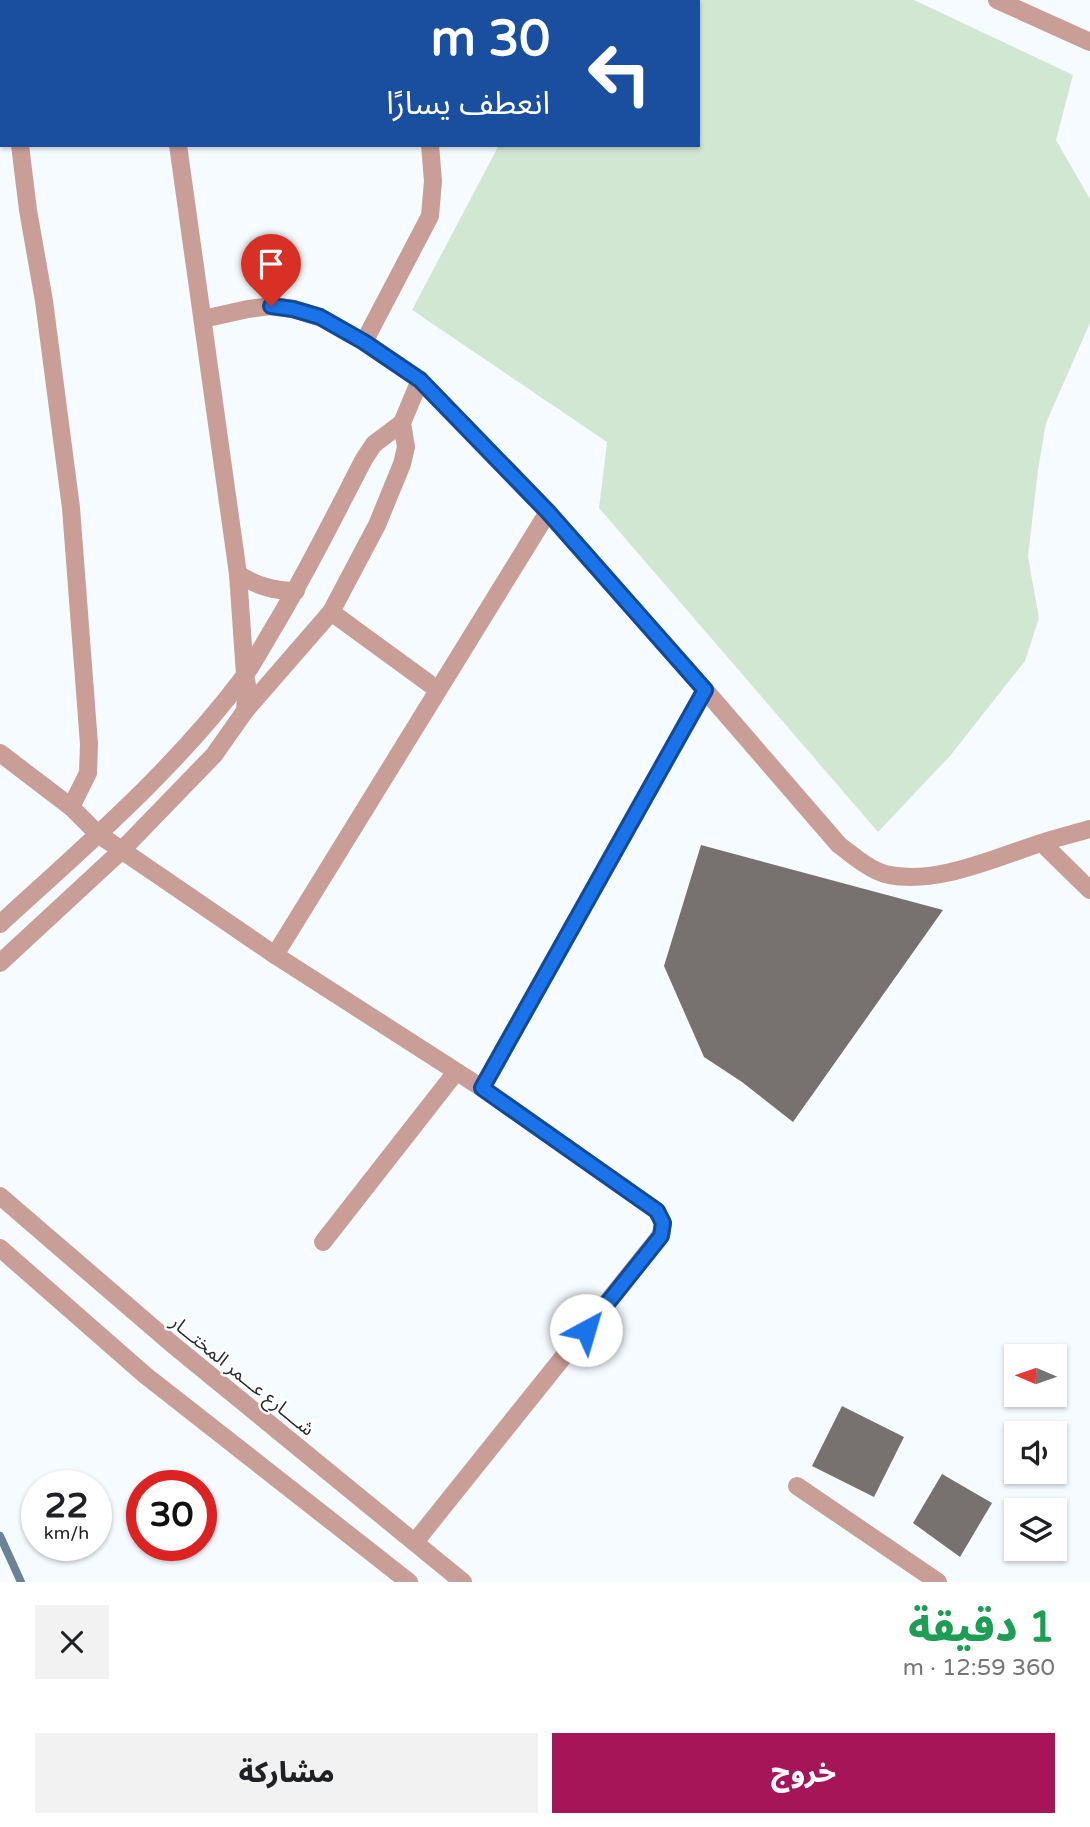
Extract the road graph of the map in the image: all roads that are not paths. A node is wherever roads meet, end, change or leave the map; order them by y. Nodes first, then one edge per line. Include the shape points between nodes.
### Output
1 (997, 0) edge
2 (1090, 42) edge
3 (20, 147) edge
4 (178, 147) edge
5 (430, 147) edge
6 (203, 319) junction
7 (364, 342) junction
8 (420, 380) junction
9 (402, 423) junction
10 (548, 512) junction
11 (238, 574) junction
12 (296, 592) junction
13 (331, 612) junction
14 (245, 675) junction
15 (438, 690) junction
16 (705, 690) junction
17 (245, 711) junction
18 (0, 753) edge
19 (71, 807) junction
20 (1090, 829) edge
21 (98, 834) junction
22 (1042, 843) junction
23 (121, 850) junction
24 (1090, 890) edge
25 (0, 924) edge
26 (275, 955) junction
27 (0, 963) edge
28 (456, 1072) junction
29 (482, 1088) junction
30 (0, 1196) edge
31 (323, 1241) dead end
32 (0, 1248) edge
33 (797, 1486) dead end
34 (415, 1542) junction
35 (409, 1582) edge
36 (463, 1582) edge
37 (936, 1582) edge

1 - 2 street
3 - 19 street via 71,508 89,744 88,773
4 - 6 street
5 - 7 street via 430,216
6 - 7 street via 271,306 293,309 320,317
6 - 11 street
7 - 8 street
8 - 9 street
8 - 10 street
9 - 12 street via 374,444 364,459
9 - 13 street via 406,447 402,464 377,525
10 - 15 street
10 - 16 street
11 - 12 street via 266,588
11 - 14 street
12 - 14 street
13 - 15 street
13 - 17 street
14 - 17 street
14 - 21 street via 176,758
15 - 26 street
16 - 22 street via 839,845 884,873 910,877 940,874
16 - 29 street
17 - 23 street via 214,755
18 - 19 street
19 - 21 street
20 - 22 street
21 - 23 street
21 - 25 street
22 - 24 street
23 - 26 street
23 - 27 street
26 - 28 street
28 - 29 street
28 - 31 street
29 - 34 street via 657,1211 663,1223 661,1236
30 - 34 street, شــــارع عـــمر المختـــار
32 - 35 street via 145,1375
33 - 37 street
34 - 36 street, شــــارع عـــمر المختـــار

